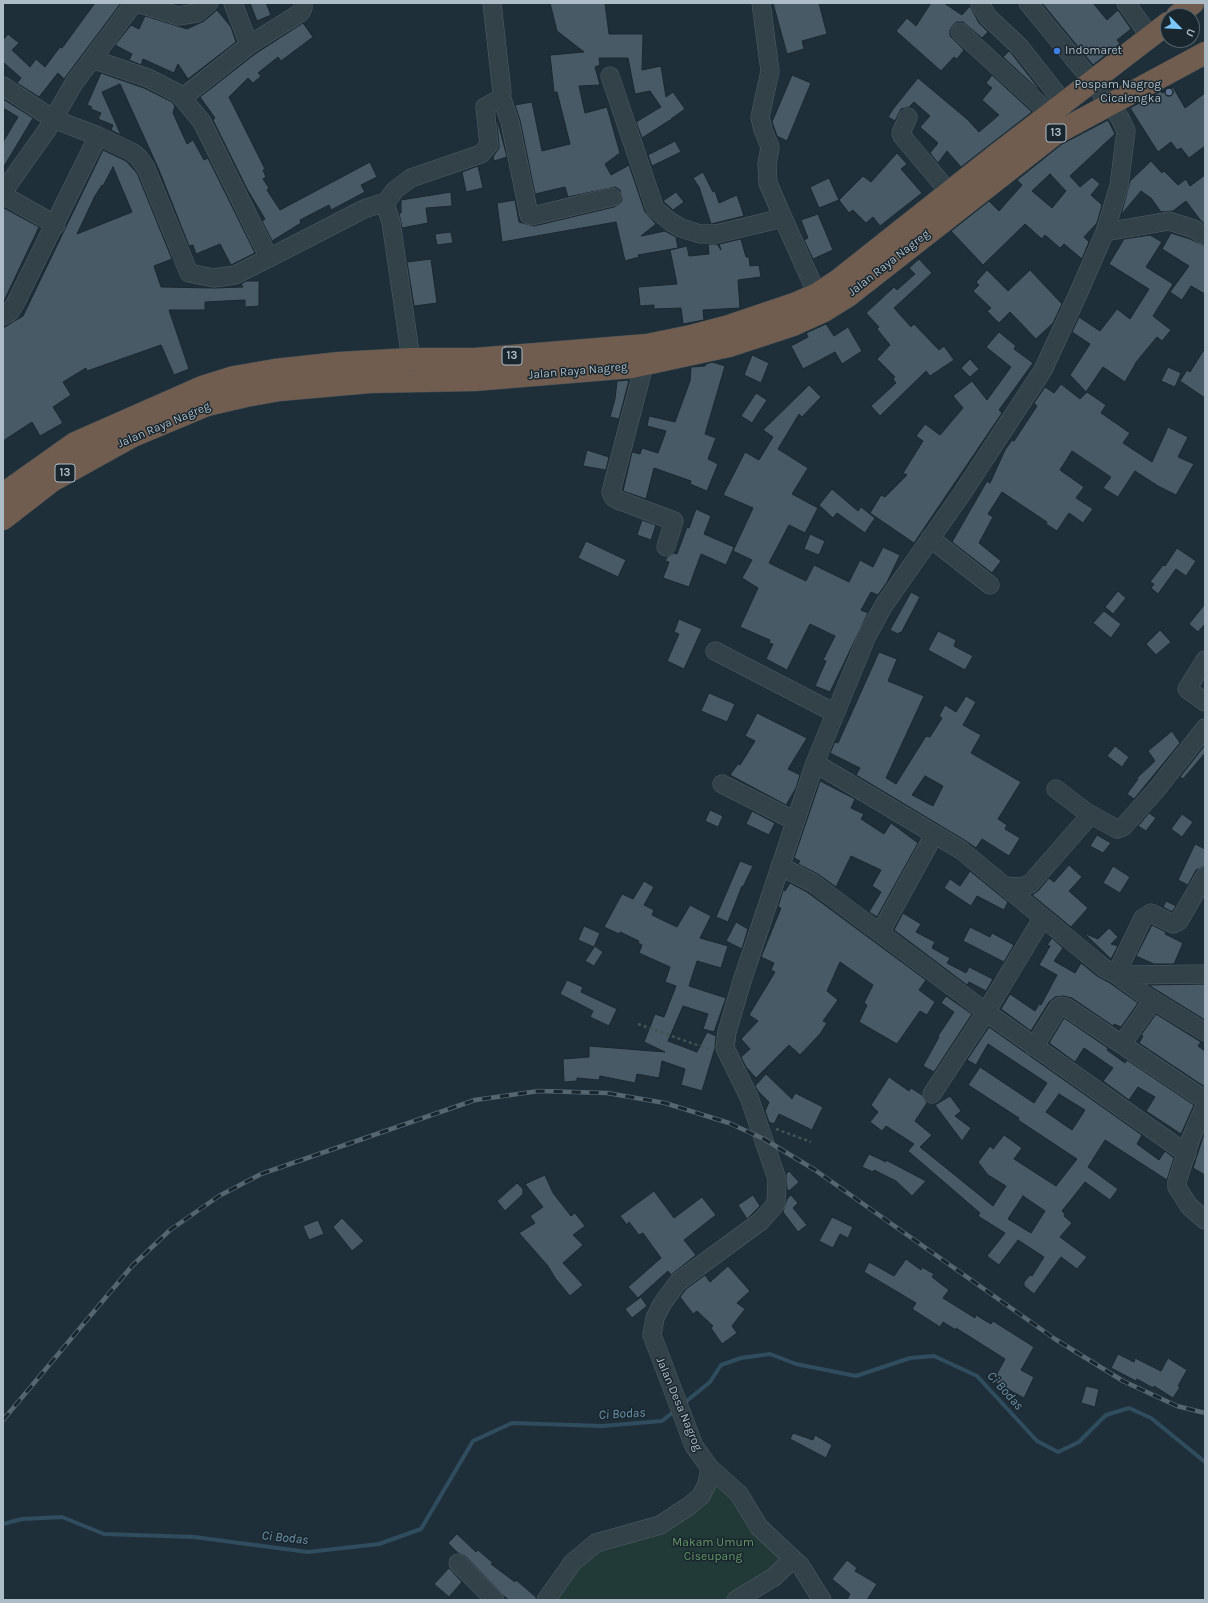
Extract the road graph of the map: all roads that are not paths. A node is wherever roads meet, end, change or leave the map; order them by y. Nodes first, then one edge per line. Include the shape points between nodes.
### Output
1 (135, 3) edge
2 (209, 3) edge
3 (233, 3) edge
4 (303, 3) edge
5 (492, 3) edge
6 (761, 3) edge
7 (1028, 3) edge
8 (1126, 3) edge
9 (980, 4) dead end
10 (1160, 31) edge
11 (960, 32) dead end
12 (1151, 38) junction
13 (249, 45) junction
14 (1205, 52) edge
15 (92, 60) junction
16 (610, 76) dead end
17 (1092, 82) junction
18 (3, 86) edge
19 (501, 96) junction
20 (182, 98) junction
21 (1110, 105) junction
22 (1057, 109) junction
23 (908, 117) dead end
24 (53, 119) junction
25 (98, 136) junction
26 (949, 192) junction
27 (3, 194) edge
28 (612, 197) dead end
29 (383, 206) junction
30 (783, 218) junction
31 (56, 225) junction
32 (1105, 232) junction
33 (1205, 236) edge
34 (269, 258) junction
35 (817, 294) junction
36 (3, 316) edge
37 (411, 359) junction
38 (644, 364) junction
39 (3, 494) edge
40 (3, 519) edge
41 (930, 538) junction
42 (666, 547) dead end
43 (990, 585) dead end
44 (715, 651) dead end
45 (1205, 660) edge
46 (1205, 702) edge
47 (835, 713) junction
48 (1205, 728) edge
49 (815, 763) junction
50 (722, 784) dead end
51 (1056, 789) dead end
52 (1086, 812) junction
53 (795, 821) junction
54 (934, 835) junction
55 (780, 866) junction
56 (1205, 876) edge
57 (1005, 886) junction
58 (1042, 919) junction
59 (880, 933) junction
60 (1116, 974) junction
61 (1205, 974) edge
62 (1153, 1000) junction
63 (986, 1012) junction
64 (1205, 1032) edge
65 (1122, 1044) junction
66 (1034, 1047) junction
67 (932, 1094) dead end
68 (1205, 1100) edge
69 (1205, 1106) edge
70 (1187, 1154) junction
71 (1205, 1220) edge
72 (710, 1468) junction
73 (793, 1558) junction
74 (458, 1563) dead end
75 (495, 1600) edge
76 (546, 1600) edge
77 (736, 1600) edge
78 (822, 1600) edge

1 - 2 street via 178,16 197,13
1 - 15 street
3 - 13 street
4 - 13 street via 300,13
5 - 19 street
6 - 30 street via 770,72 760,117 770,147 767,164 768,183
7 - 17 street, Jalan Desa Nagrog
8 - 12 street
9 - 22 street via 988,17 1020,48
10 - 12 highway, 13
11 - 22 street
12 - 17 highway, 13
13 - 20 street
14 - 21 highway, 13
15 - 20 street via 148,78
15 - 24 street
16 - 30 street via 655,209 660,215 681,228 700,234 716,234
17 - 21 street, Jalan Desa Nagrog
17 - 22 highway, Jalan Raya Nagreg / 13
18 - 24 street
19 - 28 street via 510,122 529,215
19 - 29 street via 495,103 485,107 489,146 486,150 411,178 395,190
20 - 34 street via 202,122
21 - 32 street, Jalan Desa Nagrog via 1126,131 1119,186
21 - 38 highway, Jalan Raya Nagreg / 13 via 1055,134 848,296 824,311 793,325 729,346
22 - 26 highway, Jalan Raya Nagreg / 13
23 - 26 street via 902,136
24 - 25 street
24 - 27 street
25 - 31 street
25 - 34 street via 132,152 146,168 189,274 214,278 235,275
26 - 35 highway, Jalan Raya Nagreg / 13
27 - 31 street
29 - 34 street via 379,204 364,209
29 - 37 street via 391,222
30 - 35 street
31 - 36 street via 15,304 9,313
32 - 33 street via 1169,221 1194,229
32 - 41 street, Jalan Desa Nagrog via 1043,370
35 - 37 highway, Jalan Raya Nagreg / 13 via 729,326 647,344 475,359
37 - 39 highway, Jalan Raya Nagreg / 13 via 275,370 202,387 75,443
38 - 40 highway, Jalan Raya Nagreg / 13 via 474,380 370,382 280,390 206,405 127,439 52,480
38 - 42 street via 611,492 618,500 674,521
41 - 43 street
41 - 47 street, Jalan Desa Nagrog via 894,589 867,636
44 - 47 street
45 - 46 street via 1187,689
47 - 49 street, Jalan Desa Nagrog
48 - 52 street via 1123,827 1117,829
49 - 53 street, Jalan Desa Nagrog
49 - 54 street
50 - 53 street
51 - 52 street
52 - 57 street via 1086,820 1030,884 1021,887
53 - 55 street, Jalan Desa Nagrog
54 - 57 street via 961,850
54 - 59 street
55 - 59 street via 813,883
55 - 72 street, Jalan Desa Nagrog via 727,1032 725,1048 749,1097 777,1180 776,1204 755,1226 678,1282 655,1318 652,1335 694,1446
56 - 60 street via 1179,921 1173,924 1151,913 1143,918
57 - 58 street
58 - 60 street via 1104,968
58 - 63 street
59 - 63 street
60 - 61 street
60 - 62 street
62 - 64 street
62 - 65 street
63 - 66 street
63 - 67 street
65 - 66 street via 1061,1006
65 - 68 street
66 - 70 street
69 - 70 street
70 - 71 street via 1179,1173 1177,1187 1190,1206
72 - 73 street, Jalan Desa Nagrog via 739,1494 759,1527
72 - 76 street via 707,1484 701,1496 689,1506 660,1525 596,1543 573,1562
73 - 77 street via 774,1577
73 - 78 street, Jalan Desa Nagrog
74 - 75 street

